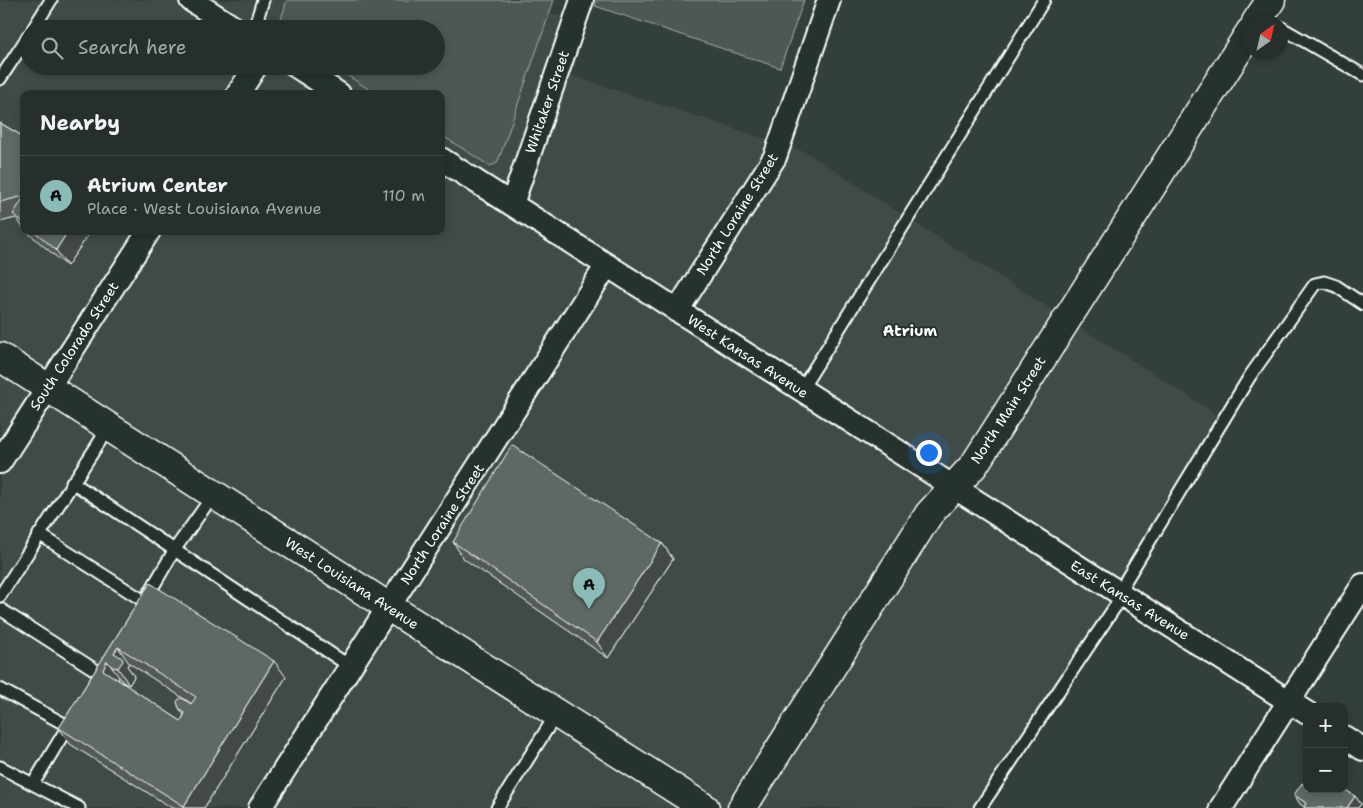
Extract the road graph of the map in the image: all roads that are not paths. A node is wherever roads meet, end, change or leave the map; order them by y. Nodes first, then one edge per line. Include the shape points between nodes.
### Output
1 (51, 0) edge
2 (191, 0) edge
3 (263, 0) edge
4 (582, 0) edge
5 (829, 0) edge
6 (1044, 0) edge
7 (39, 20) edge
8 (222, 20) edge
9 (257, 20) edge
10 (1288, 33) edge
11 (20, 49) edge
12 (1243, 54) edge
13 (250, 75) edge
14 (310, 75) edge
15 (1363, 76) edge
16 (0, 79) edge
17 (241, 90) edge
18 (333, 90) edge
19 (445, 162) edge
20 (512, 204) junction
21 (146, 235) edge
22 (607, 265) junction
23 (1363, 304) edge
24 (677, 310) junction
25 (0, 357) edge
26 (48, 387) junction
27 (801, 390) junction
28 (109, 426) junction
29 (0, 462) edge
30 (72, 482) junction
31 (953, 487) junction
32 (214, 494) junction
33 (39, 534) junction
34 (175, 550) junction
35 (1363, 585) edge
36 (0, 594) edge
37 (1121, 594) junction
38 (389, 607) junction
39 (0, 609) edge
40 (351, 667) junction
41 (100, 673) edge
42 (0, 689) edge
43 (1298, 707) edge
44 (77, 711) edge
45 (557, 713) junction
46 (68, 726) junction
47 (1348, 740) edge
48 (1363, 749) edge
49 (0, 767) edge
50 (33, 784) junction
51 (79, 808) edge
52 (260, 808) edge
53 (497, 808) edge
54 (705, 808) edge
55 (742, 808) edge
56 (980, 808) edge
57 (1222, 808) edge

1 - 7 lane
2 - 8 street
3 - 9 lane
4 - 20 street, Whitaker Street
5 - 24 street, North Loraine Street via 775,157
6 - 27 lane
10 - 15 lane
11 - 16 lane
12 - 31 street, North Main Street via 974,465
13 - 17 street
14 - 18 street
19 - 20 street, West Kansas Avenue
20 - 22 street, West Kansas Avenue
21 - 26 street, South Colorado Street
22 - 24 street, West Kansas Avenue
22 - 38 street, North Loraine Street
23 - 37 lane via 1336,286 1324,282 1315,284 1250,376
24 - 27 street, West Kansas Avenue
25 - 26 street, West Louisiana Avenue
26 - 28 street, West Louisiana Avenue
26 - 29 street, South Colorado Street
27 - 31 street, West Kansas Avenue
28 - 30 lane
28 - 32 street, West Louisiana Avenue
30 - 33 lane
30 - 34 lane
31 - 37 street, East Kansas Avenue
31 - 55 street, North Main Street via 929,514
32 - 34 lane
32 - 38 street, West Louisiana Avenue
33 - 34 lane via 142,605
33 - 36 lane
34 - 40 lane
35 - 43 street
37 - 43 street, East Kansas Avenue
37 - 56 lane
38 - 40 street, North Loraine Street
38 - 45 street, West Louisiana Avenue
39 - 41 lane
40 - 52 street, North Loraine Street
42 - 46 lane
43 - 57 street
44 - 46 lane
45 - 53 lane
45 - 54 street, West Louisiana Avenue
46 - 50 lane
47 - 48 street
49 - 50 lane
50 - 51 lane

